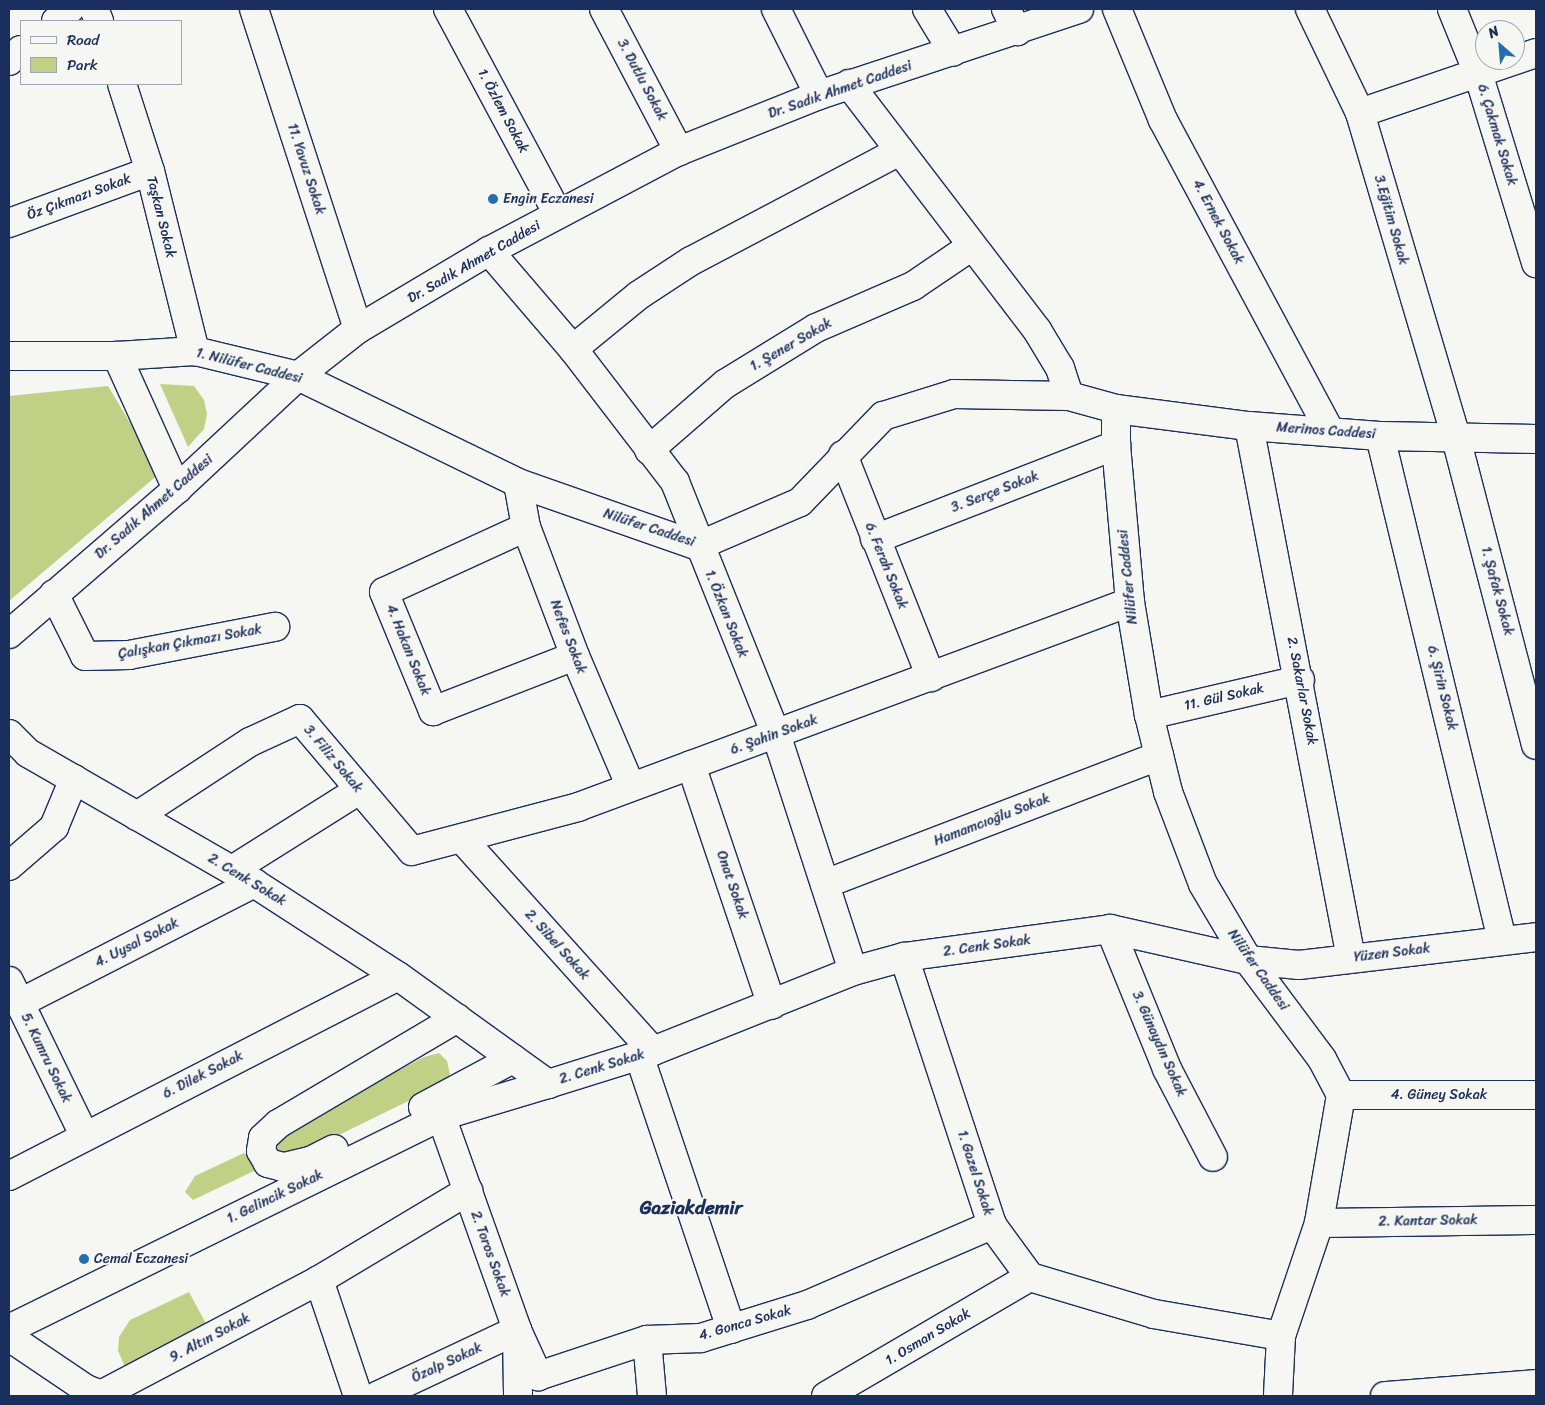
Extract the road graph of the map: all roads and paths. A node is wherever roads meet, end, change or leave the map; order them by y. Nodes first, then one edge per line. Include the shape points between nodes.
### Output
1 (70, 9) edge
2 (254, 9) edge
3 (448, 9) edge
4 (604, 9) edge
5 (776, 9) edge
6 (927, 9) edge
7 (1079, 9) edge
8 (1117, 9) edge
9 (1310, 9) edge
10 (1452, 9) edge
11 (57, 20) edge
12 (1012, 20) edge
13 (20, 51) edge
14 (953, 52) junction
15 (1536, 53) edge
16 (9, 61) edge
17 (1478, 73) junction
18 (849, 84) junction
19 (122, 85) edge
20 (819, 95) junction
21 (1360, 113) junction
22 (679, 151) junction
23 (900, 151) junction
24 (150, 171) junction
25 (558, 214) junction
26 (9, 223) edge
27 (972, 246) junction
28 (489, 251) junction
29 (1536, 263) edge
30 (358, 329) junction
31 (573, 349) junction
32 (195, 351) junction
33 (9, 356) edge
34 (117, 356) junction
35 (298, 376) junction
36 (1069, 396) junction
37 (1116, 409) junction
38 (1249, 426) junction
39 (1330, 431) junction
40 (1380, 436) junction
41 (1456, 438) junction
42 (1536, 439) edge
43 (1116, 445) junction
44 (650, 450) junction
45 (843, 455) junction
46 (472, 460) joint
47 (518, 484) junction
48 (177, 489) junction
49 (526, 527) junction
50 (875, 539) junction
51 (698, 546) junction
52 (54, 594) junction
53 (1130, 602) junction
54 (275, 628) dead end
55 (9, 634) edge
56 (575, 656) junction
57 (931, 677) junction
58 (1300, 680) junction
59 (1530, 692) edge
60 (1149, 715) junction
61 (9, 734) edge
62 (776, 734) junction
63 (1536, 745) edge
64 (1159, 756) junction
65 (691, 765) junction
66 (74, 779) junction
67 (631, 788) junction
68 (359, 790) junction
69 (137, 816) junction
70 (462, 839) junction
71 (412, 851) joint
72 (9, 866) edge
73 (243, 876) junction
74 (824, 884) junction
75 (1110, 929) junction
76 (1536, 937) edge
77 (1502, 940) junction
78 (904, 957) junction
79 (1351, 958) junction
80 (1248, 960) junction
81 (853, 970) junction
82 (398, 976) junction
83 (14, 992) edge
84 (772, 1005) junction
85 (457, 1018) junction
86 (646, 1053) junction
87 (513, 1059) junction
88 (548, 1084) junction
89 (1341, 1095) junction
90 (1536, 1095) edge
91 (441, 1116) junction
92 (84, 1135) junction
93 (1213, 1157) dead end
94 (9, 1176) edge
95 (468, 1191) junction
96 (1536, 1221) edge
97 (1320, 1223) junction
98 (992, 1225) junction
99 (1030, 1277) junction
100 (319, 1280) junction
101 (9, 1329) edge
102 (731, 1329) junction
103 (517, 1330) junction
104 (1281, 1336) junction
105 (9, 1337) edge
106 (647, 1340) junction
107 (1536, 1384) edge
108 (102, 1396) edge
109 (358, 1396) edge
110 (377, 1396) edge
111 (518, 1396) edge
112 (652, 1396) edge
113 (826, 1396) edge
114 (1278, 1396) edge
115 (1385, 1396) edge

1 - 11 street
2 - 30 street, 11. Yavuz Sokak
3 - 25 street, 1. Özlem Sokak
4 - 22 street, 3. Dutlu Sokak
5 - 20 street
6 - 14 street
7 - 12 street, Dr. Sadık Ahmet Caddesi
8 - 39 street, 4. Ernek Sokak via 1163,120
9 - 21 street, 3.Eğitim Sokak
10 - 17 street, 6. Çakmak Sokak
12 - 14 street, Dr. Sadık Ahmet Caddesi
13 - 16 street
14 - 18 street, Dr. Sadık Ahmet Caddesi
15 - 17 street
17 - 21 street
17 - 29 street, 6. Çakmak Sokak
18 - 20 street, Dr. Sadık Ahmet Caddesi
18 - 23 street
19 - 24 street, Taşkan Sokak
20 - 22 street, Dr. Sadık Ahmet Caddesi
21 - 41 street, 3.Eğitim Sokak
22 - 25 street, Dr. Sadık Ahmet Caddesi
23 - 27 street
23 - 31 street via 691,261 639,295
24 - 26 street, Öz Çıkmazı Sokak
24 - 32 street, Taşkan Sokak
25 - 28 street, Dr. Sadık Ahmet Caddesi
27 - 36 street via 1050,348
27 - 44 street, 1. Şener Sokak via 913,286 816,328 725,384
28 - 30 street, Dr. Sadık Ahmet Caddesi
28 - 31 street, 1. Özkan Sokak
30 - 35 street, Dr. Sadık Ahmet Caddesi
31 - 44 street, 1. Özkan Sokak
32 - 34 street, 1. Nilüfer Caddesi
32 - 35 street, 1. Nilüfer Caddesi
33 - 34 street, 1. Nilüfer Caddesi
34 - 48 street
35 - 46 street, 1. Nilüfer Caddesi
35 - 48 street, Dr. Sadık Ahmet Caddesi
36 - 37 street, Nilüfer Caddesi
36 - 45 street, Nilüfer Caddesi via 954,394 883,416
37 - 38 street, Merinos Caddesi
37 - 43 street, Nilüfer Caddesi
38 - 39 street, Merinos Caddesi
38 - 58 street, 2. Sakarlar Sokak
39 - 40 street, Merinos Caddesi
40 - 41 street, Merinos Caddesi
40 - 77 street, 6. Şirin Sokak
41 - 42 street, Merinos Caddesi
41 - 59 street, 1. Şafak Sokak
43 - 50 street, 3. Serçe Sokak
43 - 53 street, Nilüfer Caddesi
44 - 51 street, 1. Özkan Sokak via 675,482
45 - 50 street, 6. Ferah Sokak
45 - 51 street, Nilüfer Caddesi via 800,502
46 - 47 street, Nilüfer Caddesi
47 - 49 street, Nefes Sokak
47 - 51 street, Nilüfer Caddesi
48 - 52 street, Dr. Sadık Ahmet Caddesi
49 - 56 street, Nefes Sokak
49 - 56 street, 4. Hakan Sokak via 384,592 432,712
50 - 57 street, 6. Ferah Sokak
51 - 62 street, 1. Özkan Sokak
52 - 54 street, Çalışkan Çıkmazı Sokak via 85,656 129,655
52 - 55 street, Dr. Sadık Ahmet Caddesi
53 - 57 street, 6. Şahin Sokak
53 - 60 street, Nilüfer Caddesi
56 - 67 street, Nefes Sokak
57 - 62 street, 6. Şahin Sokak
58 - 60 street, 11. Gül Sokak
58 - 79 street, 2. Sakarlar Sokak
59 - 63 street, 1. Şafak Sokak
60 - 64 street, Nilüfer Caddesi
61 - 66 street, 2. Cenk Sokak via 28,753
62 - 65 street, 6. Şahin Sokak
62 - 74 street, 1. Özkan Sokak
64 - 74 street, Hamamcıoğlu Sokak
64 - 80 street, Nilüfer Caddesi via 1168,792 1203,884
65 - 67 street, 6. Şahin Sokak
65 - 84 street, Onat Sokak
66 - 69 street, 2. Cenk Sokak
66 - 72 street via 54,827
67 - 70 street, 6. Şahin Sokak via 578,807
68 - 69 street, 3. Filiz Sokak via 300,719 250,742
68 - 71 street, 3. Filiz Sokak
68 - 73 street, 4. Uysal Sokak
69 - 73 street, 2. Cenk Sokak
70 - 71 street, 6. Şahin Sokak
70 - 86 street, 2. Sibel Sokak
73 - 82 street, 2. Cenk Sokak
73 - 83 street, 4. Uysal Sokak
74 - 81 street, 1. Özkan Sokak
75 - 78 street, 2. Cenk Sokak
75 - 80 street, 2. Cenk Sokak
75 - 93 street, 3. Günaydın Sokak via 1168,1070
76 - 77 street, Yüzen Sokak
77 - 79 street, Yüzen Sokak
78 - 81 street, 2. Cenk Sokak
78 - 98 street, 1. Gazel Sokak
79 - 80 street, Yüzen Sokak via 1300,965
80 - 89 street, Nilüfer Caddesi via 1322,1058
81 - 84 street, 2. Cenk Sokak
82 - 85 street, 2. Cenk Sokak
82 - 92 street, 6. Dilek Sokak
83 - 92 street, 5. Kumru Sokak
84 - 86 street, 2. Cenk Sokak
85 - 87 street, 2. Cenk Sokak
85 - 87 street via 278,1124 263,1138 261,1151 268,1164 283,1167 310,1161 471,1084
86 - 88 street, 2. Cenk Sokak
86 - 102 street
87 - 88 street, 2. Cenk Sokak
88 - 91 street, 1. Gelincik Sokak
89 - 90 street, 4. Güney Sokak
89 - 97 street
91 - 95 street, 2. Toros Sokak
91 - 101 street, 1. Gelincik Sokak
92 - 94 street, 6. Dilek Sokak
95 - 100 street, 9. Altın Sokak
95 - 103 street, 2. Toros Sokak
96 - 97 street, 2. Kantar Sokak
97 - 104 street
98 - 99 street, 1. Gazel Sokak
98 - 102 street, 4. Gonca Sokak via 807,1304
99 - 104 street via 1154,1314
99 - 113 street, 1. Osman Sokak
100 - 108 street, 9. Altın Sokak
100 - 109 street
102 - 106 street, 4. Gonca Sokak via 701,1338
103 - 106 street, 4. Gonca Sokak via 538,1376
103 - 110 street, Özalp Sokak
103 - 111 street, 2. Toros Sokak
104 - 114 street
105 - 108 street
106 - 112 street
107 - 115 street

